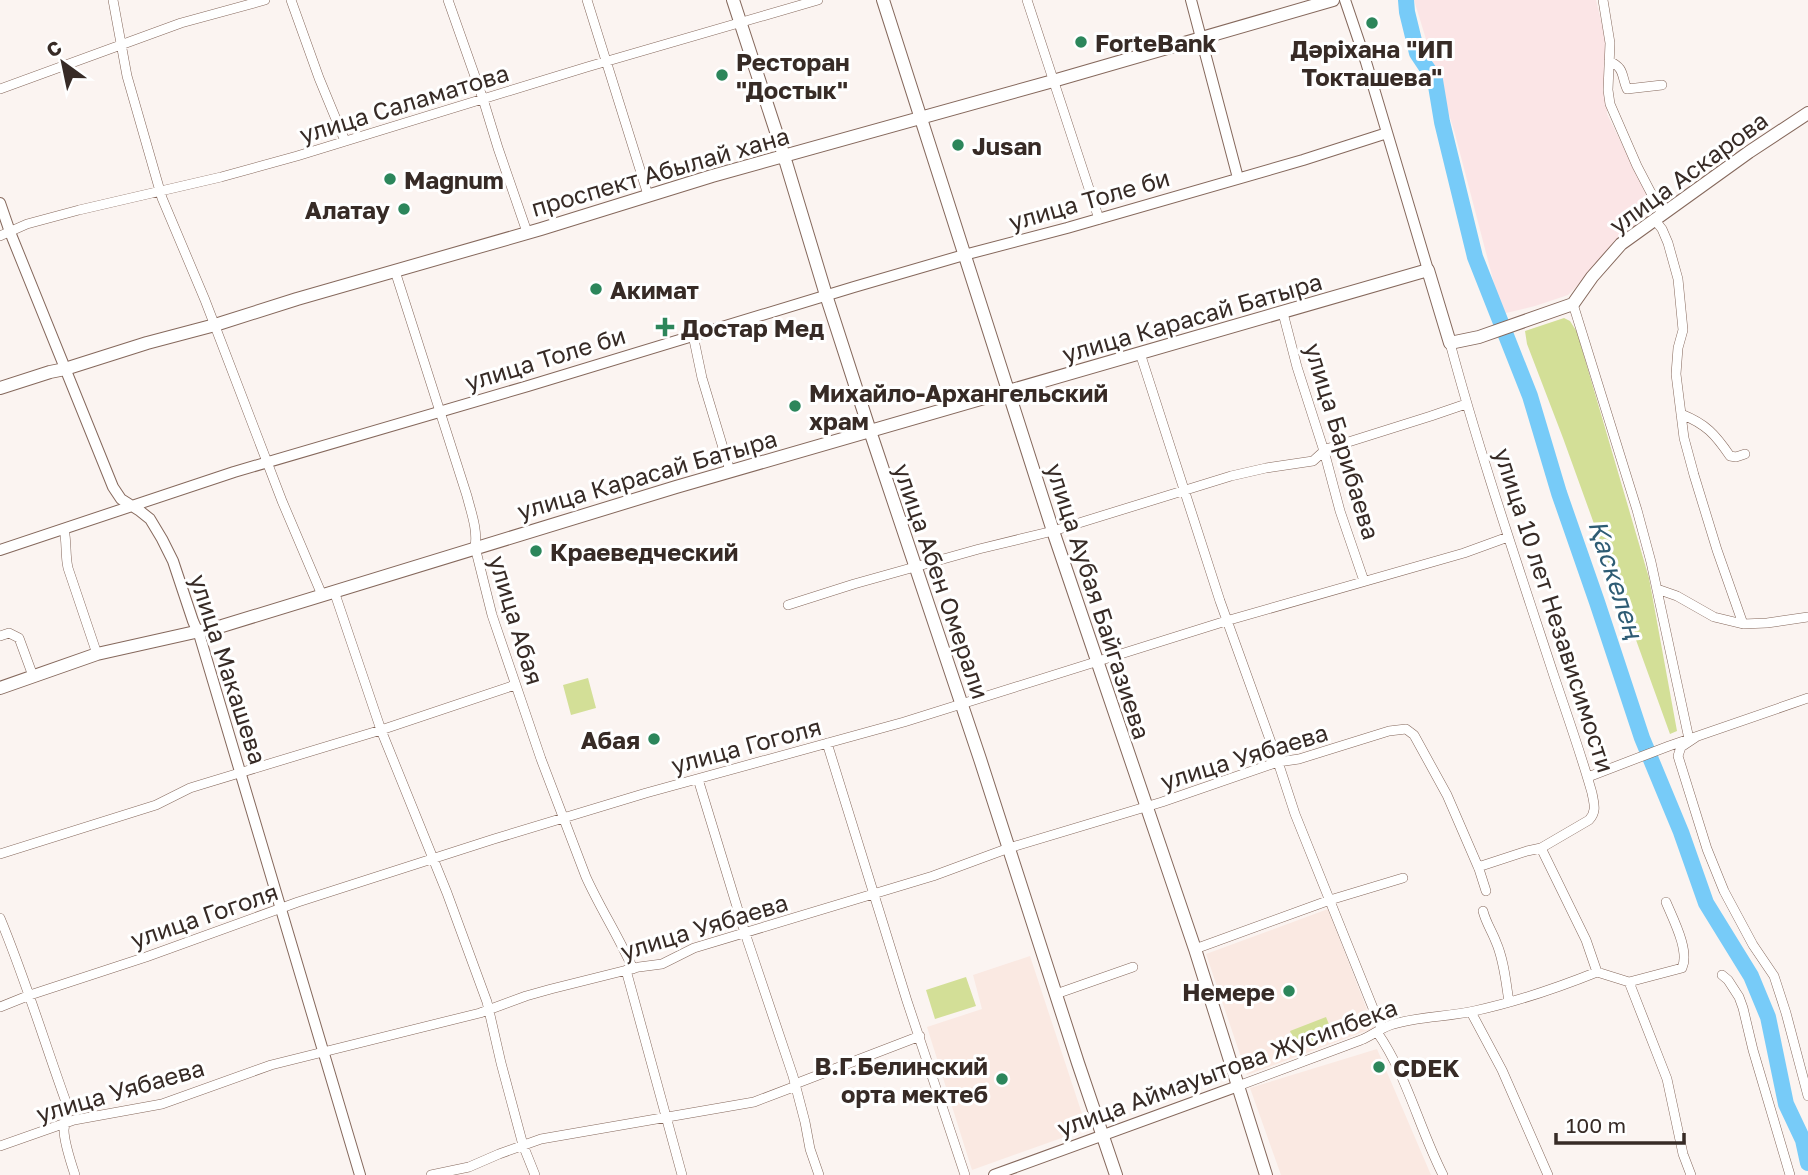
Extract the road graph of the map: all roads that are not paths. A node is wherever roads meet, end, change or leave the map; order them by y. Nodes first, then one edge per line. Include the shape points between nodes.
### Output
1 (113, 0) edge
2 (265, 0) edge
3 (291, 0) edge
4 (448, 0) edge
5 (587, 0) edge
6 (733, 0) edge
7 (818, 0) edge
8 (884, 0) edge
9 (1027, 0) edge
10 (1191, 0) edge
11 (1334, 0) edge
12 (1345, 0) edge
13 (1604, 0) edge
14 (740, 23) junction
15 (1201, 39) junction
16 (121, 46) junction
17 (607, 61) junction
18 (1609, 61) junction
19 (1053, 81) junction
20 (1662, 85) dead end
21 (0, 89) edge
22 (483, 99) junction
23 (1808, 113) edge
24 (921, 117) junction
25 (1387, 133) junction
26 (345, 141) junction
27 (784, 156) junction
28 (1237, 178) junction
29 (161, 191) junction
30 (648, 195) junction
31 (0, 204) edge
32 (1658, 216) junction
33 (1099, 219) junction
34 (527, 232) junction
35 (5, 234) edge
36 (964, 255) junction
37 (1429, 270) junction
38 (394, 271) junction
39 (826, 295) junction
40 (1573, 304) junction
41 (1283, 313) junction
42 (215, 325) junction
43 (693, 335) junction
44 (1450, 343) junction
45 (1140, 353) junction
46 (65, 369) junction
47 (0, 388) edge
48 (1008, 392) junction
49 (1466, 404) junction
50 (441, 412) junction
51 (1681, 414) junction
52 (870, 431) junction
53 (1324, 450) junction
54 (1745, 454) dead end
55 (267, 463) junction
56 (730, 471) junction
57 (1183, 491) junction
58 (131, 506) junction
59 (64, 529) junction
60 (1053, 531) junction
61 (1508, 537) junction
62 (475, 547) junction
63 (0, 550) edge
64 (915, 567) junction
65 (1364, 581) junction
66 (1657, 589) junction
67 (328, 593) junction
68 (788, 606) dead end
69 (1808, 617) edge
70 (1226, 621) junction
71 (1743, 624) junction
72 (197, 632) junction
73 (0, 636) edge
74 (97, 654) junction
75 (1097, 662) junction
76 (33, 676) junction
77 (515, 685) junction
78 (0, 688) edge
79 (1808, 698) edge
80 (961, 704) junction
81 (381, 730) junction
82 (1692, 738) junction
83 (827, 743) junction
84 (1278, 762) junction
85 (240, 773) junction
86 (1588, 777) junction
87 (698, 779) junction
88 (1146, 805) junction
89 (563, 817) junction
90 (1009, 848) junction
91 (1541, 848) junction
92 (0, 854) edge
93 (433, 859) junction
94 (1478, 867) junction
95 (1403, 878) dead end
96 (1486, 891) dead end
97 (875, 893) junction
98 (1330, 900) junction
99 (1666, 902) dead end
100 (280, 909) junction
101 (1483, 911) dead end
102 (0, 918) edge
103 (745, 933) junction
104 (1195, 949) junction
105 (1133, 967) dead end
106 (629, 970) junction
107 (1597, 972) junction
108 (1722, 975) dead end
109 (1629, 982) junction
110 (1056, 994) junction
111 (30, 995) junction
112 (1509, 1002) junction
113 (0, 1007) edge
114 (488, 1010) junction
115 (1471, 1012) junction
116 (1379, 1030) junction
117 (920, 1036) junction
118 (324, 1051) junction
119 (796, 1085) junction
120 (1238, 1086) junction
121 (1808, 1096) edge
122 (666, 1117) junction
123 (67, 1122) junction
124 (1102, 1136) junction
125 (523, 1145) junction
126 (0, 1146) edge
127 (75, 1175) edge
128 (360, 1175) edge
129 (431, 1175) edge
130 (535, 1175) edge
131 (682, 1175) edge
132 (819, 1175) edge
133 (965, 1175) edge
134 (996, 1175) edge
135 (1116, 1175) edge
136 (1266, 1175) edge
137 (1443, 1175) edge
138 (1548, 1175) edge
139 (1691, 1175) edge
140 (1790, 1175) edge

1 - 16 street
2 - 16 street via 181,23
3 - 26 street
4 - 22 street
5 - 17 street
6 - 14 main road, улица Абен Омерали
7 - 14 street, улица Саламатова
8 - 24 main road, улица Аубая Байгазиева
9 - 19 street
10 - 15 street
11 - 15 main road, проспект Абылай хана
12 - 25 street, улица 10 лет Независимости
13 - 18 street
14 - 17 street, улица Саламатова
14 - 27 main road, улица Абен Омерали
15 - 19 main road, проспект Абылай хана
15 - 28 street
16 - 21 street
16 - 29 street
17 - 22 street, улица Саламатова
17 - 30 street
18 - 20 street via 1622,70 1627,89
18 - 32 street via 1610,104
19 - 24 main road, проспект Абылай хана
19 - 33 street
22 - 26 street, улица Саламатова
22 - 34 street
23 - 32 main road, улица Аскарова
24 - 27 main road, проспект Абылай хана
24 - 36 main road, улица Аубая Байгазиева
25 - 28 street, улица Толе би
25 - 37 street, улица 10 лет Независимости
26 - 29 street, улица Саламатова
27 - 30 main road, проспект Абылай хана
27 - 39 main road, улица Абен Омерали
28 - 33 street, улица Толе би
29 - 35 street, улица Саламатова via 27,224
29 - 42 street
30 - 34 main road, проспект Абылай хана
31 - 35 street, улица Макашева
32 - 40 main road, улица Аскарова via 1621,244
32 - 51 street via 1678,279 1683,330 1675,374
33 - 36 street, улица Толе би
34 - 38 main road, проспект Абылай хана
35 - 46 street, улица Макашева
36 - 39 street, улица Толе би
36 - 48 main road, улица Аубая Байгазиева
37 - 41 main road, улица Карасай Батыра
37 - 44 main road, улица 10 лет Независимости
38 - 42 main road, проспект Абылай хана
38 - 50 street, улица Абая
39 - 43 street, улица Толе би
39 - 52 main road, улица Абен Омерали
40 - 44 main road
40 - 66 street
41 - 45 main road, улица Карасай Батыра
41 - 53 street, улица Барибаева
42 - 46 main road, проспект Абылай хана
42 - 55 street
43 - 50 street, улица Толе би
43 - 56 street
44 - 49 street, улица 10 лет Независимости
45 - 48 main road, улица Карасай Батыра
45 - 57 street
46 - 47 main road, проспект Абылай хана
46 - 58 street, улица Макашева via 113,487
48 - 52 main road, улица Карасай Батыра
48 - 60 main road, улица Аубая Байгазиева
49 - 53 street
49 - 61 street, улица 10 лет Независимости
50 - 55 street, улица Толе би
50 - 62 street, улица Абая via 467,496
51 - 54 street via 1713,433 1730,456
51 - 71 street via 1693,475
52 - 56 main road, улица Карасай Батыра
52 - 64 main road, улица Абен Омерали
53 - 57 street via 1313,461 1266,467
53 - 65 street, улица Барибаева
55 - 58 street, улица Толе би
55 - 67 street
56 - 62 main road, улица Карасай Батыра
57 - 60 street
57 - 70 street
58 - 59 street, улица Толе би
58 - 72 street, улица Макашева via 150,519 162,539
59 - 63 street, улица Толе би
59 - 74 street via 68,568
60 - 64 street
60 - 75 main road, улица Аубая Байгазиева
61 - 65 street, улица Гоголя
61 - 86 street, улица 10 лет Независимости
62 - 67 main road, улица Карасай Батыра
62 - 77 street, улица Абая
64 - 68 street
64 - 80 main road, улица Абен Омерали
65 - 70 street, улица Гоголя
66 - 71 street via 1714,617
66 - 82 street
67 - 72 main road, улица Карасай Батыра
67 - 81 street
69 - 71 street
70 - 75 street, улица Гоголя
70 - 84 street
72 - 74 main road, улица Карасай Батыра
72 - 85 street, улица Макашева
73 - 76 street via 19,638
74 - 76 main road, улица Карасай Батыра
75 - 80 street, улица Гоголя
75 - 88 main road, улица Аубая Байгазиева
76 - 78 main road, улица Карасай Батыра
77 - 81 street
77 - 89 street, улица Абая
79 - 82 street
80 - 83 street, улица Гоголя
80 - 90 main road, улица Абен Омерали
81 - 85 street
81 - 93 street
82 - 86 street
82 - 121 street via 1678,756 1707,849 1724,891 1774,976
83 - 87 street, улица Гоголя
83 - 97 street
84 - 88 street, улица Уябаева
84 - 94 street, улица Уябаева via 1406,729 1414,735 1447,795
84 - 98 street
85 - 92 street
85 - 100 street, улица Макашева
86 - 91 street, улица 10 лет Независимости via 1593,816
87 - 89 street, улица Гоголя
87 - 103 street
88 - 90 street, улица Уябаева
88 - 104 main road, улица Аубая Байгазиева
89 - 93 street, улица Гоголя
89 - 106 street, улица Абая via 599,906 626,952
90 - 97 street, улица Уябаева
90 - 110 main road, улица Абен Омерали
91 - 94 street
91 - 107 street
93 - 100 street, улица Гоголя
93 - 114 street
94 - 96 street
95 - 98 street
97 - 103 street, улица Уябаева
97 - 117 street
98 - 104 street
98 - 116 street
99 - 109 street via 1685,954 1682,968
100 - 111 street, улица Гоголя
100 - 118 street, улица Макашева
101 - 112 street via 1505,973
102 - 111 street
103 - 106 street, улица Уябаева via 694,948 662,964
103 - 119 street
104 - 120 main road, улица Аубая Байгазиева
105 - 110 street
106 - 114 street, улица Уябаева
106 - 122 street, улица Абая
107 - 109 street
107 - 112 street, улица Аймауытова Жусипбека
108 - 140 street via 1743,1008
109 - 139 street via 1667,1079
110 - 124 main road, улица Абен Омерали
111 - 113 street, улица Гоголя
111 - 123 street via 66,1102
112 - 115 street, улица Аймауытова Жусипбека
114 - 118 street, улица Уябаева
114 - 125 street
115 - 116 street, улица Аймауытова Жусипбека via 1396,1023
115 - 138 street
116 - 120 street, улица Аймауытова Жусипбека
116 - 137 street
117 - 119 street
117 - 133 street
118 - 123 street, улица Уябаева via 162,1104
118 - 128 street, улица Макашева
119 - 122 street via 754,1102
119 - 132 street
120 - 124 street, улица Аймауытова Жусипбека
120 - 136 main road, улица Аубая Байгазиева
122 - 125 street
122 - 131 street, улица Абая
123 - 126 street, улица Уябаева
123 - 127 street via 64,1129
124 - 134 street, улица Аймауытова Жусипбека
124 - 135 main road, улица Абен Омерали
125 - 129 street via 469,1167
125 - 130 street

